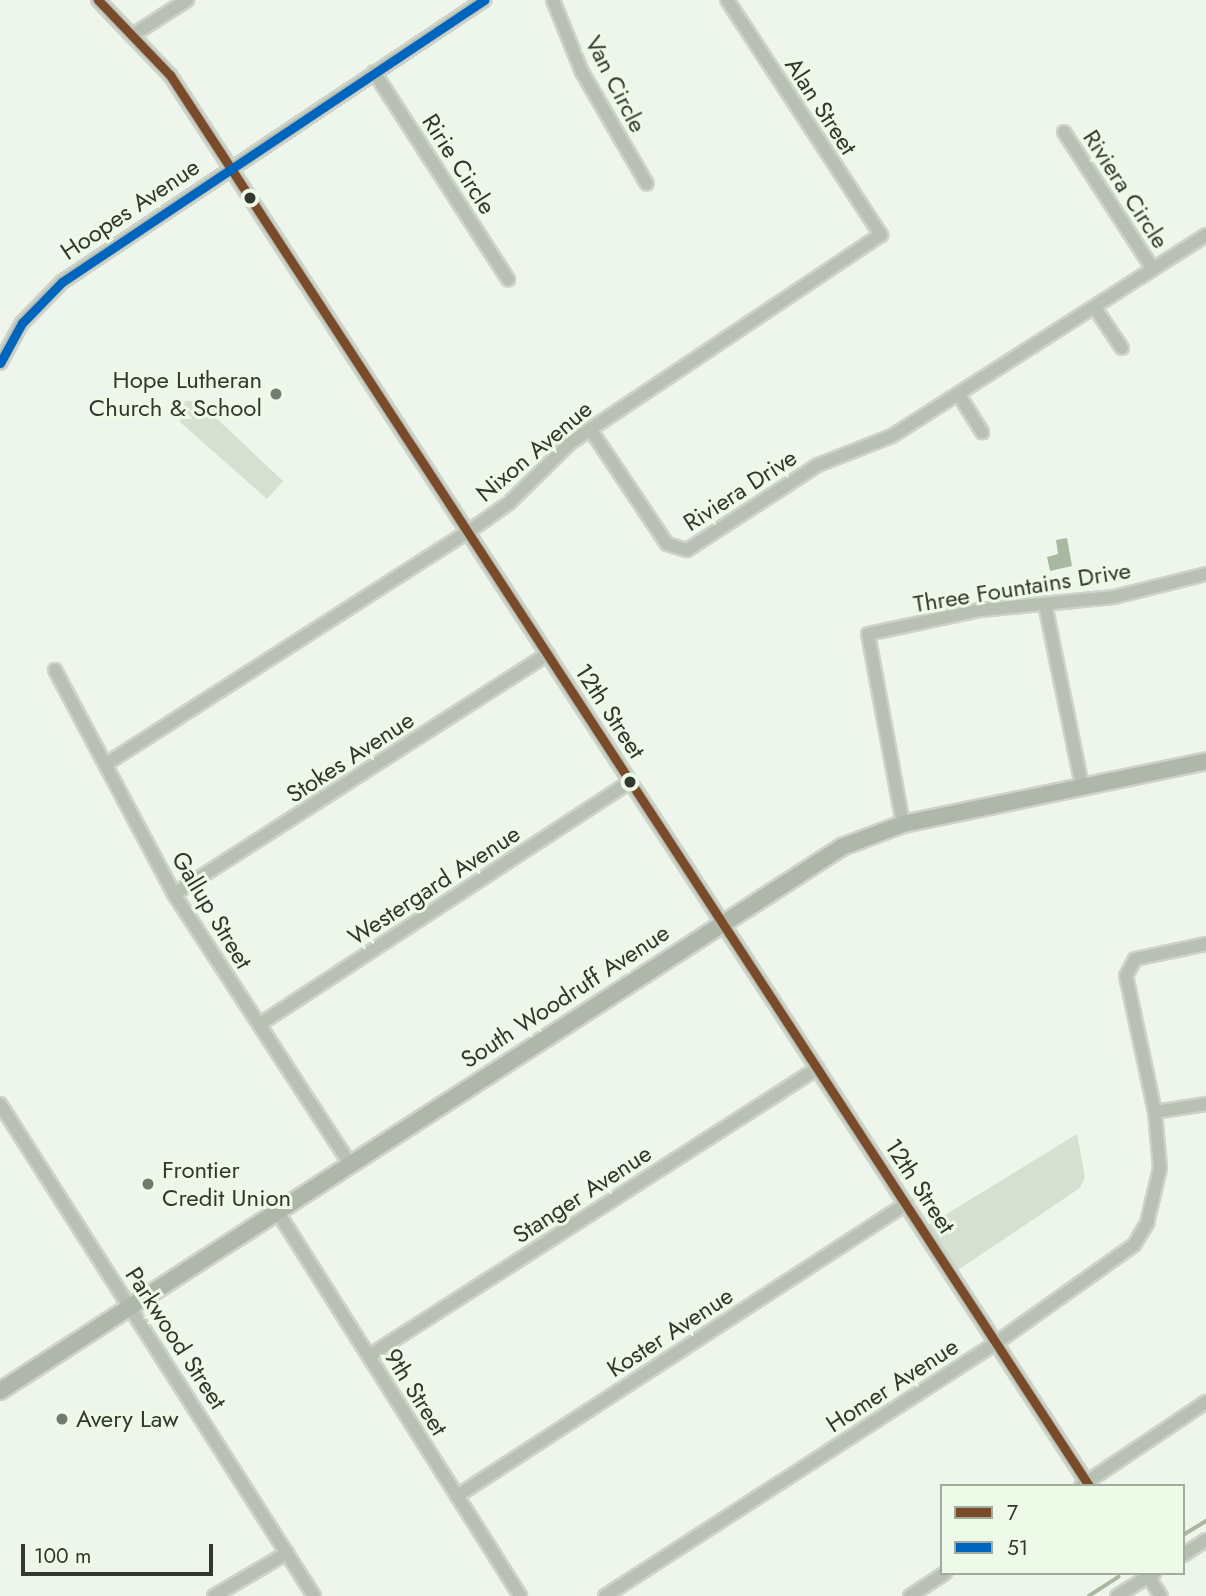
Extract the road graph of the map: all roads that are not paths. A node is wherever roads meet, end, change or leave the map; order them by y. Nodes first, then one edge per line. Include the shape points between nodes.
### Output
1 (98, 0) edge
2 (187, 0) edge
3 (484, 0) edge
4 (552, 0) edge
5 (727, 0) edge
6 (136, 33) junction
7 (374, 72) junction
8 (1064, 132) dead end
9 (229, 167) junction
10 (647, 184) dead end
11 (881, 235) joint
12 (1206, 235) edge
13 (1153, 269) junction
14 (508, 279) dead end
15 (1095, 308) junction
16 (1122, 348) dead end
17 (0, 363) edge
18 (959, 395) junction
19 (590, 429) junction
20 (982, 432) dead end
21 (468, 532) junction
22 (1206, 574) edge
23 (1045, 604) junction
24 (548, 654) junction
25 (55, 670) dead end
26 (1206, 761) edge
27 (106, 764) junction
28 (631, 782) junction
29 (1082, 786) junction
30 (903, 824) junction
31 (174, 894) junction
32 (723, 922) junction
33 (1206, 944) edge
34 (260, 1024) junction
35 (818, 1068) junction
36 (0, 1104) edge
37 (1206, 1104) edge
38 (1155, 1112) junction
39 (349, 1162) junction
40 (906, 1204) junction
41 (277, 1211) junction
42 (131, 1304) junction
43 (996, 1343) junction
44 (369, 1356) junction
45 (0, 1391) edge
46 (1206, 1402) edge
47 (1085, 1484) edge
48 (1087, 1484) edge
49 (457, 1496) junction
50 (1206, 1540) edge
51 (287, 1553) junction
52 (1185, 1554) edge
53 (942, 1575) edge
54 (1148, 1575) edge
55 (1150, 1575) edge
56 (214, 1596) edge
57 (314, 1596) edge
58 (520, 1596) edge
59 (606, 1596) edge
60 (910, 1596) edge
61 (1117, 1596) edge
62 (1161, 1596) edge

1 - 6 street, 12th Street
2 - 6 street
3 - 7 street, Hoopes Avenue
4 - 10 street, Van Circle via 582,72
5 - 11 street, Alan Street
6 - 9 street, 12th Street
7 - 9 street, Hoopes Avenue
7 - 14 street, Ririe Circle
8 - 13 street, Riviera Circle
9 - 17 street, Hoopes Avenue via 62,282 28,315
9 - 21 street, 12th Street
11 - 19 street, Nixon Avenue
12 - 13 street, Riviera Drive
13 - 15 street, Riviera Drive
15 - 16 street
15 - 18 street, Riviera Drive
18 - 19 street, Riviera Drive via 877,443 817,465 687,550 667,544
18 - 20 street
19 - 21 street, Nixon Avenue
21 - 24 street, 12th Street
21 - 27 street, Nixon Avenue
22 - 23 street, Three Fountains Drive via 1114,597
23 - 29 street
23 - 30 street, Three Fountains Drive via 980,610 868,634
24 - 28 street, 12th Street
24 - 31 street, Stokes Avenue
25 - 27 street, Gallup Street
26 - 29 main road, South Woodruff Avenue
27 - 31 street, Gallup Street
28 - 32 street, 12th Street
28 - 34 street, Westergard Avenue
29 - 30 main road, South Woodruff Avenue
30 - 32 main road, South Woodruff Avenue via 842,847
31 - 34 street, Gallup Street
32 - 35 street, 12th Street
32 - 39 main road, South Woodruff Avenue
33 - 38 street, Homer Avenue via 1129,966
34 - 39 street, Gallup Street
35 - 40 street, 12th Street
35 - 44 street, Stanger Avenue
36 - 42 street, Parkwood Street
37 - 38 street
38 - 43 street, Homer Avenue via 1158,1186 1134,1245
39 - 41 main road, South Woodruff Avenue
40 - 43 street, 12th Street
40 - 49 street, Koster Avenue
41 - 42 main road, South Woodruff Avenue
41 - 44 street, 9th Street
42 - 45 main road, South Woodruff Avenue
42 - 51 street, Parkwood Street
43 - 47 street, 12th Street
43 - 59 street, Homer Avenue
44 - 49 street, 9th Street
46 - 48 street
49 - 58 street, 9th Street
50 - 52 street
51 - 56 street
51 - 57 street, Parkwood Street
53 - 60 street
54 - 61 street
55 - 62 street

